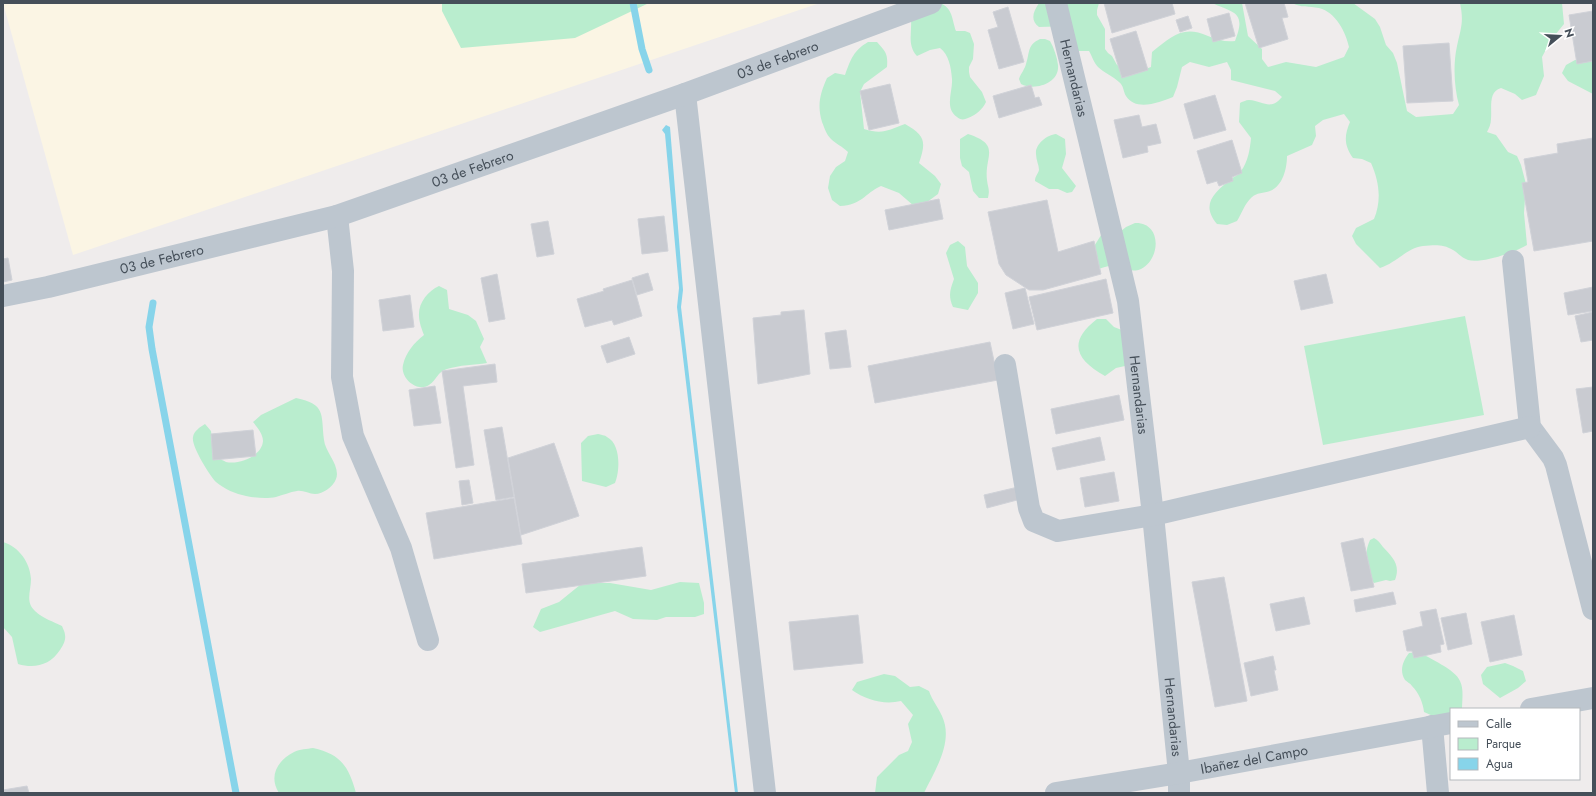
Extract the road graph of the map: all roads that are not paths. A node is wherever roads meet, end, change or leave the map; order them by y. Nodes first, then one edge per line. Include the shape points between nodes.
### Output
1 (931, 3) edge
2 (1056, 3) edge
3 (685, 94) junction
4 (337, 216) junction
5 (1513, 261) dead end
6 (3, 296) edge
7 (1005, 365) dead end
8 (1530, 427) junction
9 (1153, 515) junction
10 (1593, 609) edge
11 (428, 640) dead end
12 (1593, 698) edge
13 (1537, 708) edge
14 (1441, 725) edge
15 (1179, 783) edge
16 (764, 793) edge
17 (1056, 793) edge
18 (1438, 793) edge

1 - 3 street, 03 de Febrero
2 - 9 street, Hernandarias via 1128,301
3 - 4 street, 03 de Febrero
3 - 16 street
4 - 6 street, 03 de Febrero
4 - 11 street via 343,271 342,377 353,436 401,548
5 - 8 street
7 - 9 street via 1029,508 1034,521 1058,531
8 - 9 street
8 - 10 street via 1556,465
9 - 15 street, Hernandarias
12 - 13 street
14 - 15 street, Ibañez del Campo
14 - 18 street
15 - 17 street, Ibañez del Campo

